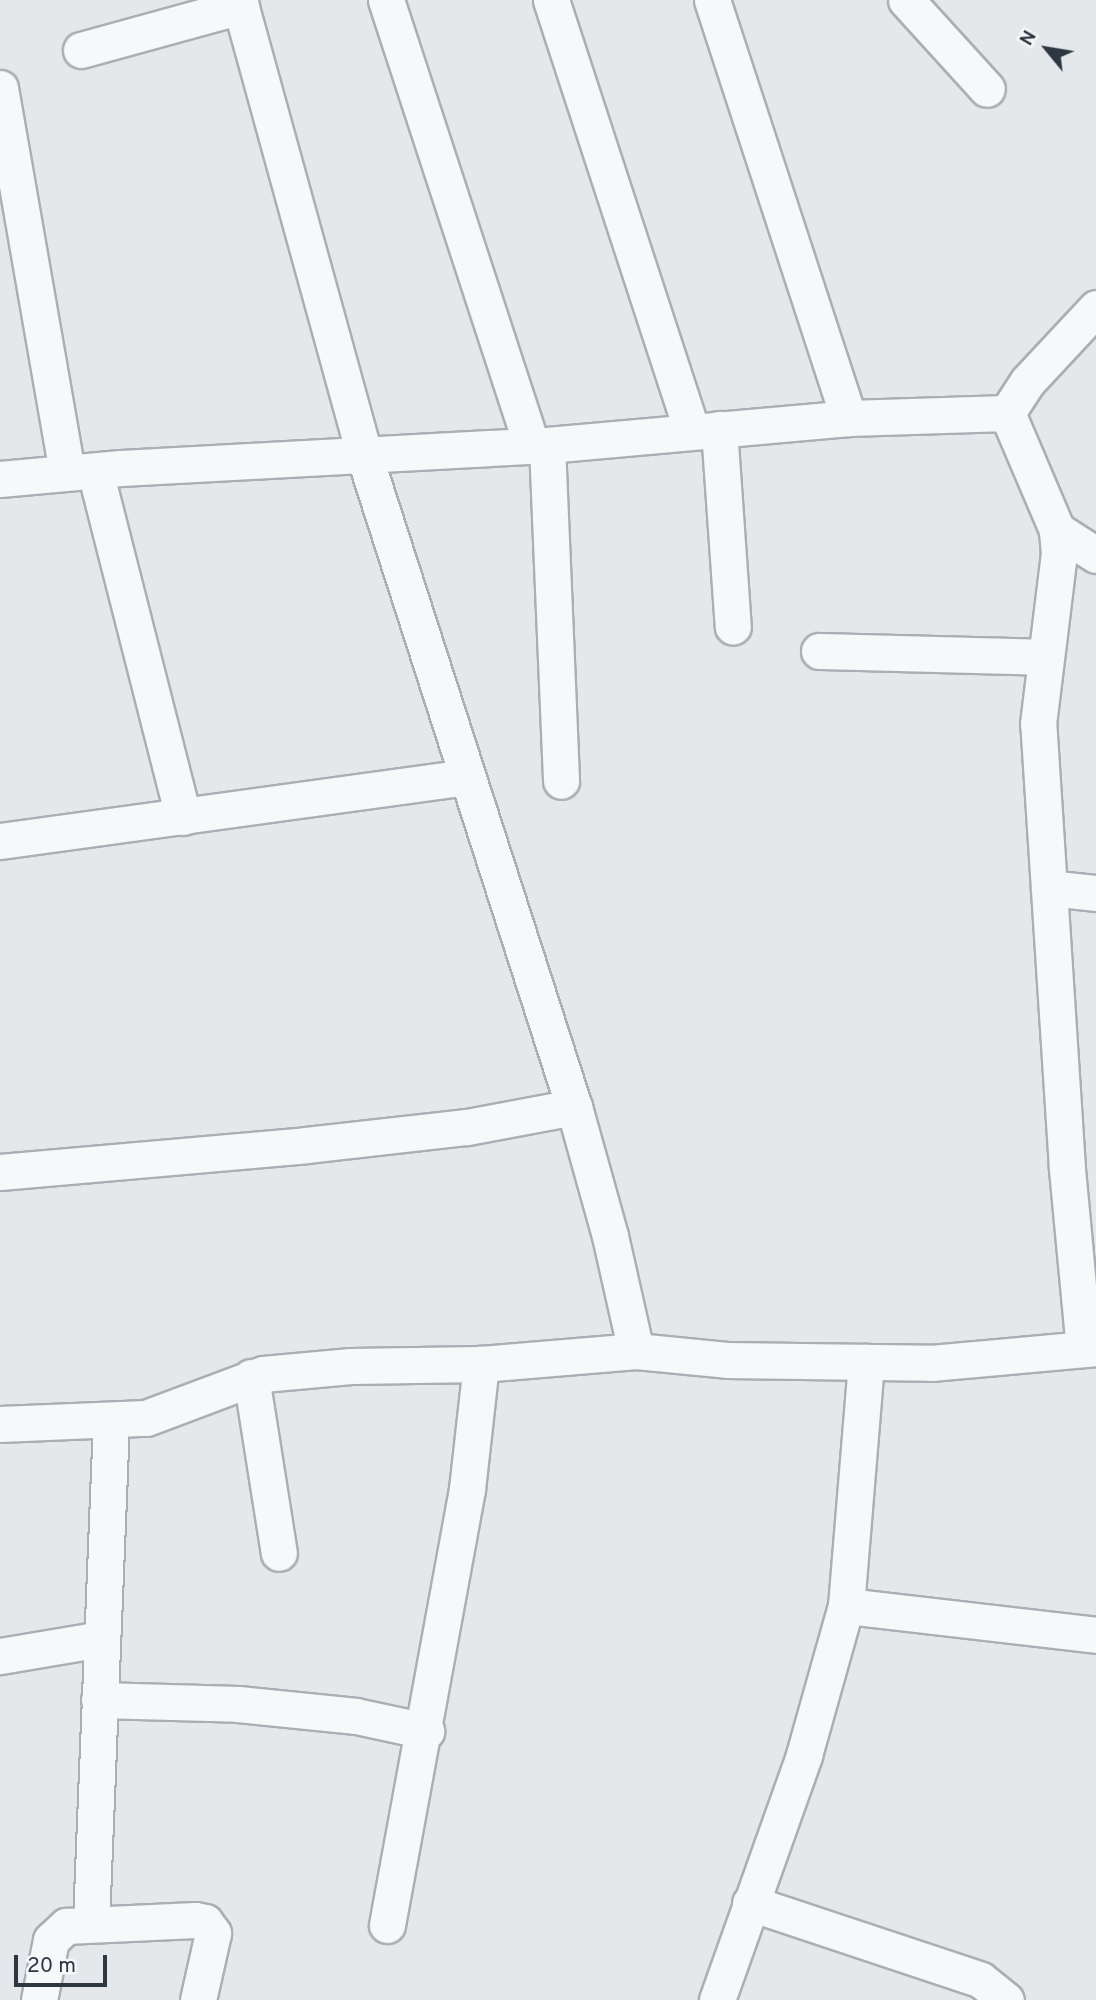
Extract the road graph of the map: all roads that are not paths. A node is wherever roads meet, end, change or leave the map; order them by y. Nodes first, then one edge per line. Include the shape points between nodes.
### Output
1 (386, 0) edge
2 (551, 0) edge
3 (712, 0) edge
4 (906, 0) edge
5 (240, 3) edge
6 (81, 50) dead end
7 (0, 88) edge
8 (987, 89) dead end
9 (1096, 308) edge
10 (1007, 413) junction
11 (849, 418) junction
12 (706, 430) junction
13 (539, 446) junction
14 (364, 455) junction
15 (81, 471) junction
16 (0, 479) edge
17 (1082, 537) edge
18 (733, 627) dead end
19 (819, 651) dead end
20 (1043, 657) junction
21 (467, 777) junction
22 (561, 781) dead end
23 (183, 817) junction
24 (2, 834) edge
25 (1049, 888) junction
26 (1096, 893) edge
27 (574, 1107) junction
28 (0, 1172) edge
29 (1090, 1349) edge
30 (636, 1351) junction
31 (866, 1362) junction
32 (481, 1364) junction
33 (251, 1377) junction
34 (111, 1420) junction
35 (0, 1424) edge
36 (279, 1553) dead end
37 (845, 1606) junction
38 (1096, 1635) edge
39 (102, 1639) junction
40 (0, 1656) edge
41 (99, 1700) junction
42 (426, 1731) junction
43 (750, 1903) junction
44 (92, 1922) junction
45 (387, 1925) dead end
46 (39, 2000) edge
47 (198, 2000) edge
48 (717, 2000) edge
49 (1006, 2000) edge

1 - 13 street
2 - 12 street
3 - 11 street
4 - 8 street
5 - 6 street
5 - 14 street
7 - 15 street
9 - 10 street via 1028,381
10 - 11 street
10 - 17 street
11 - 12 street
12 - 13 street
12 - 18 street
13 - 14 street
13 - 22 street
14 - 15 street
14 - 21 street
15 - 16 street
15 - 23 street
17 - 20 street via 1058,576
19 - 20 street
20 - 25 street via 1038,724
21 - 23 street
21 - 27 street
23 - 24 street
25 - 26 street
25 - 29 street
27 - 28 street via 467,1127
27 - 30 street
29 - 31 street via 980,1360
30 - 31 street via 727,1360
30 - 32 street
31 - 37 street
32 - 33 street via 351,1366
32 - 42 street via 467,1489
33 - 34 street via 175,1409
33 - 36 street
34 - 35 street
34 - 39 street
37 - 38 street
37 - 43 street via 804,1755
39 - 40 street
39 - 41 street
41 - 42 street via 238,1704 356,1716
41 - 44 street
42 - 45 street
43 - 48 street
43 - 49 street via 981,1980
44 - 46 street via 66,1926 51,1940
44 - 47 street via 195,1920 209,1925 213,1938

